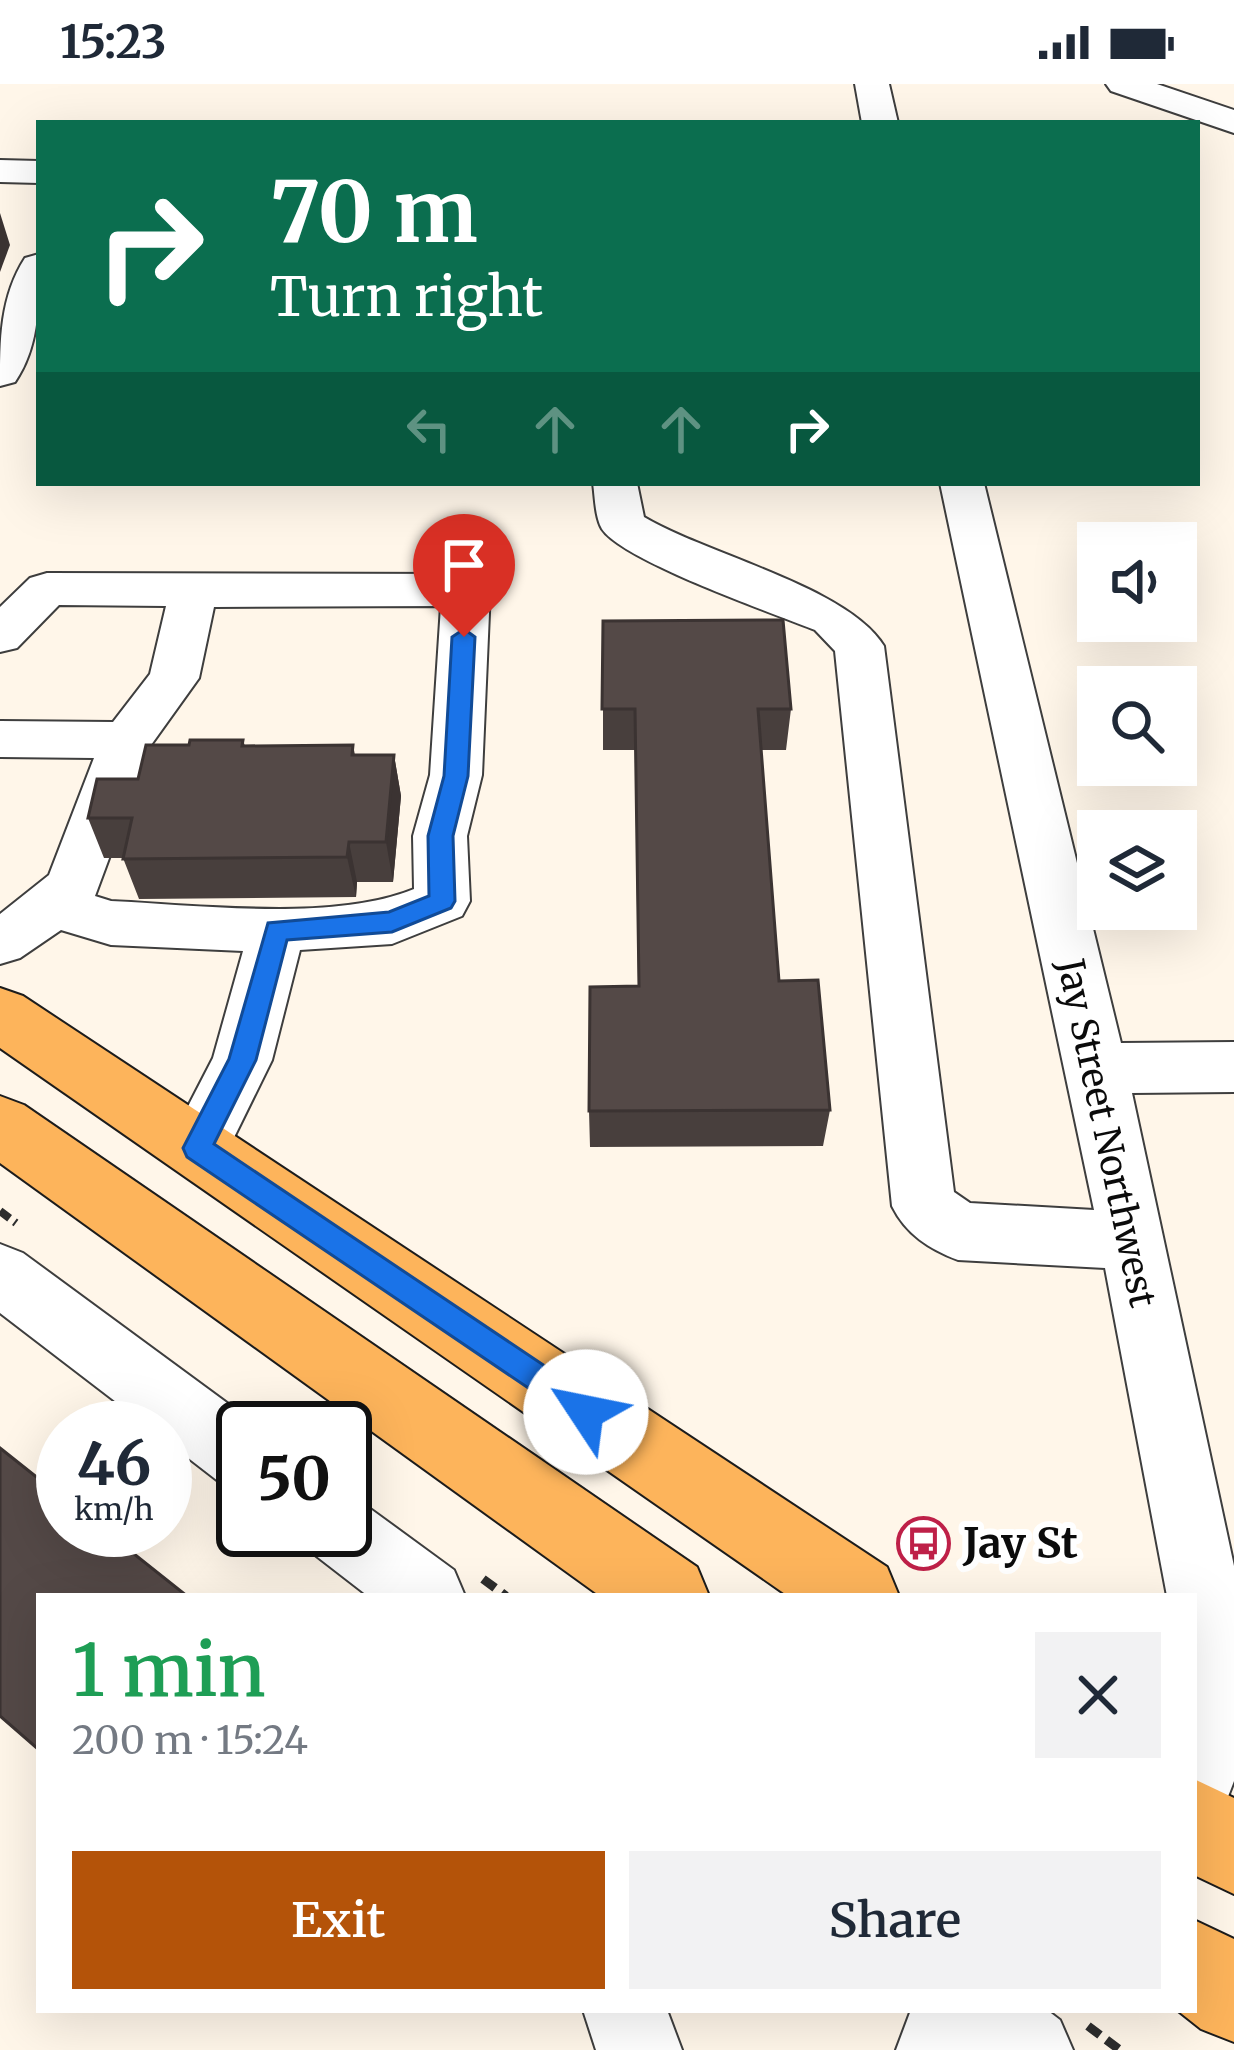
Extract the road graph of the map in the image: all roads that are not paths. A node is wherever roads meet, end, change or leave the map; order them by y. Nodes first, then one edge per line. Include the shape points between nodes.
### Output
1 (872, 84) edge
2 (1123, 84) edge
3 (879, 120) edge
4 (1234, 122) edge
5 (0, 171) edge
6 (36, 172) edge
7 (36, 274) edge
8 (0, 373) edge
9 (616, 486) edge
10 (963, 486) edge
11 (193, 591) junction
12 (0, 636) edge
13 (0, 739) edge
14 (127, 740) junction
15 (51, 905) junction
16 (277, 930) junction
17 (0, 942) edge
18 (0, 1014) edge
19 (1234, 1067) edge
20 (1097, 1068) junction
21 (0, 1125) edge
22 (197, 1148) junction
23 (1128, 1241) junction
24 (0, 1274) edge
25 (216, 1437) edge
26 (372, 1554) edge
27 (424, 1593) edge
28 (664, 1593) edge
29 (854, 1593) edge
30 (1197, 1774) edge
31 (1197, 1825) edge
32 (1234, 1850) edge
33 (1197, 1968) edge
34 (1234, 1996) edge
35 (626, 2013) edge
36 (952, 2013) edge
37 (981, 2013) edge
38 (639, 2050) edge
39 (939, 2050) edge
40 (1030, 2050) edge

1 - 3 street
2 - 4 street
5 - 6 street
7 - 8 street
9 - 23 street via 622,524 667,551 832,619 859,646 924,1206 958,1232
10 - 20 street, Jay Street Northwest
11 - 12 street via 47,589
11 - 14 street via 174,678
11 - 16 street via 466,590 456,776 440,836 442,901 392,922
13 - 14 street
14 - 15 street via 72,887
15 - 16 street via 111,923
15 - 17 street
16 - 22 street via 242,1060
18 - 22 main road
19 - 20 street
20 - 23 street, Jay Street Northwest
21 - 28 main road
22 - 29 main road
23 - 30 street, Jay Street Northwest via 1212,1637 1217,1687
24 - 25 street
26 - 27 street
31 - 32 main road
33 - 34 main road
35 - 38 street
36 - 39 street
37 - 40 street

